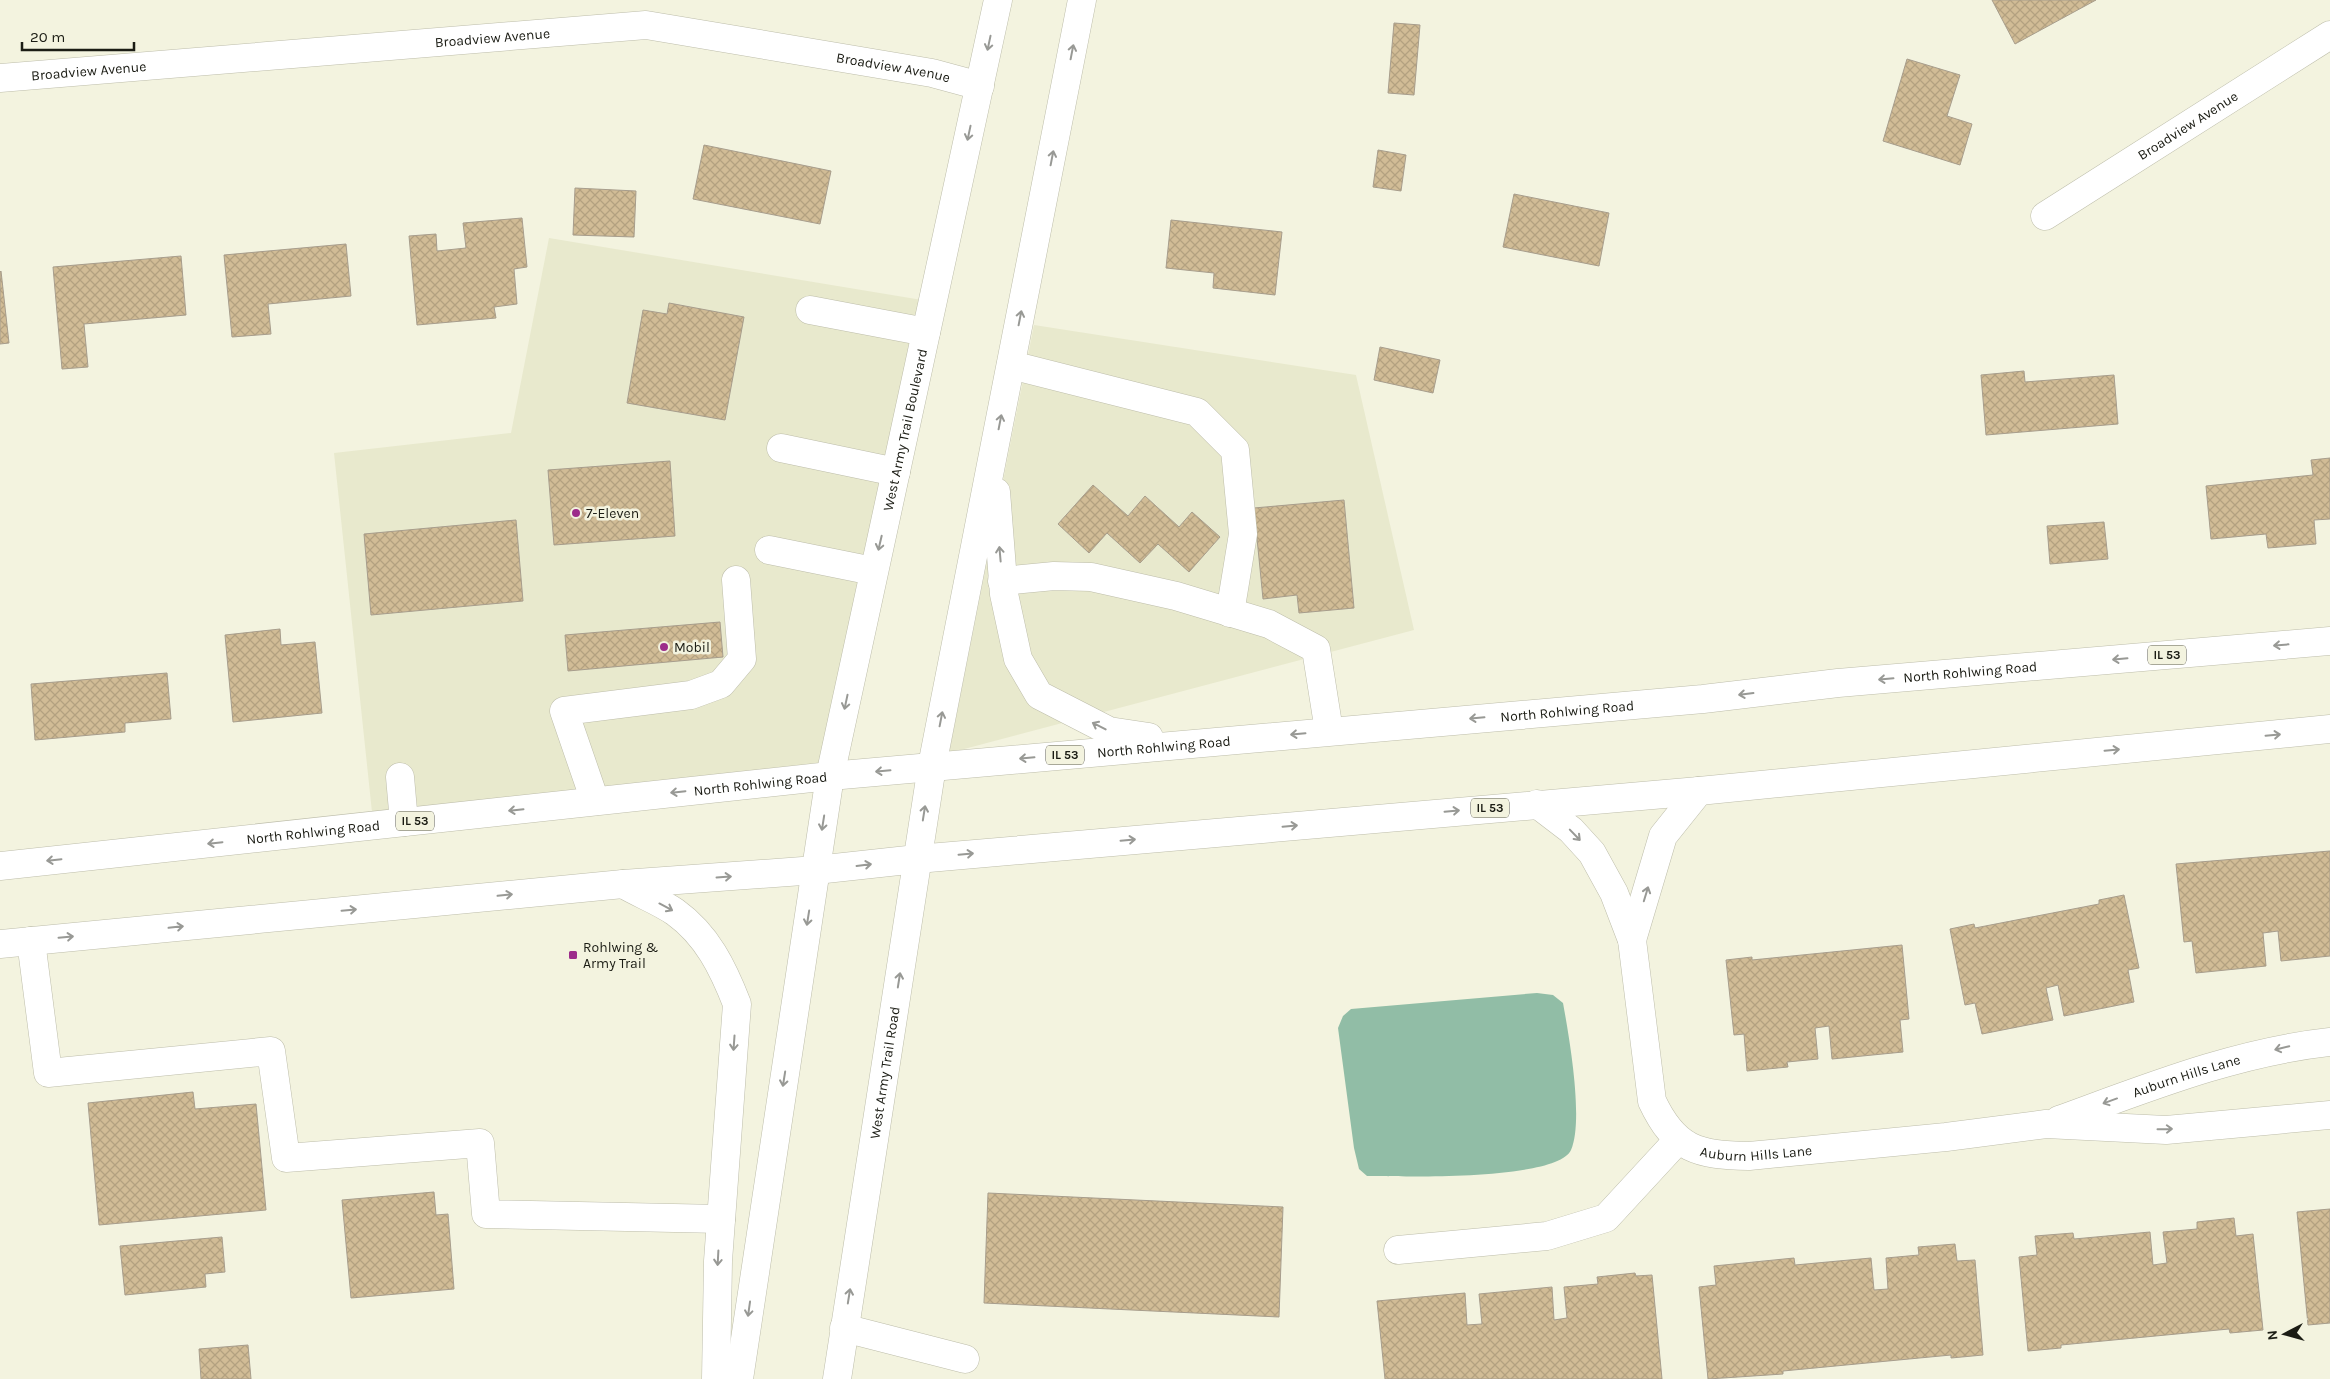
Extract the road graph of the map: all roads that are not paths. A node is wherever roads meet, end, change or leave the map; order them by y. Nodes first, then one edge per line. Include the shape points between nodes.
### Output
1 (998, 0) edge
2 (1082, 0) edge
3 (2330, 35) edge
4 (0, 78) edge
5 (980, 86) junction
6 (2045, 216) dead end
7 (810, 310) dead end
8 (926, 332) junction
9 (1011, 365) junction
10 (781, 448) dead end
11 (994, 450) junction
12 (896, 472) junction
13 (769, 550) dead end
14 (874, 571) junction
15 (736, 580) dead end
16 (1002, 581) junction
17 (1230, 613) junction
18 (2330, 641) edge
19 (2330, 729) edge
20 (1329, 731) junction
21 (1198, 743) junction
22 (932, 766) junction
23 (830, 776) junction
24 (400, 777) dead end
25 (1699, 790) junction
26 (595, 801) junction
27 (1537, 804) junction
28 (404, 822) junction
29 (918, 859) junction
30 (0, 866) edge
31 (816, 870) junction
32 (623, 884) junction
33 (1632, 940) junction
34 (31, 941) junction
35 (0, 944) edge
36 (2330, 1042) edge
37 (2330, 1115) edge
38 (2046, 1124) junction
39 (1678, 1140) junction
40 (721, 1219) junction
41 (1398, 1250) dead end
42 (844, 1328) junction
43 (965, 1359) dead end
44 (716, 1379) edge
45 (740, 1379) edge
46 (837, 1379) edge

1 -> 5 main road, West Army Trail Boulevard
9 -> 2 main road
3 - 6 main road, Broadview Avenue
4 - 5 main road, Broadview Avenue via 646,26 932,73
5 -> 8 main road, West Army Trail Boulevard
7 - 8 main road
8 - 12 main road, West Army Trail Boulevard
11 -> 9 main road
9 - 17 main road via 1197,412 1235,450 1243,534
10 - 12 main road
16 -> 11 main road
22 -> 11 main road
12 -> 14 main road, West Army Trail Boulevard
13 - 14 main road
14 -> 23 main road, West Army Trail Boulevard
15 - 26 main road via 742,659 721,684 675,698 564,711
16 - 17 main road via 1054,576 1091,577 1176,596
21 -> 16 main road via 1109,731 1039,695 1018,659
17 - 20 main road via 1269,624 1316,649
18 -> 20 main road, North Rohlwing Road / IL 53
25 -> 19 main road, IL 53
20 -> 21 main road, North Rohlwing Road / IL 53
21 -> 22 main road, North Rohlwing Road / IL 53
22 -> 23 main road, North Rohlwing Road / IL 53
29 -> 22 main road, West Army Trail Road
23 -> 26 main road, North Rohlwing Road / IL 53
23 -> 31 main road
24 - 28 main road
25 - 27 main road, IL 53
33 -> 25 main road, Auburn Hills Lane via 1663,836
26 -> 28 main road, North Rohlwing Road / IL 53
29 -> 27 main road, IL 53
27 -> 33 main road, Auburn Hills Lane via 1571,830 1592,853 1614,893
28 -> 30 main road, North Rohlwing Road / IL 53
31 -> 29 main road, IL 53
42 -> 29 main road, West Army Trail Road
32 -> 31 main road, IL 53
31 -> 45 main road
34 -> 32 main road, IL 53
32 -> 40 main road via 674,912 700,934 721,964 737,1004
33 - 39 main road, Auburn Hills Lane via 1652,1101 1662,1124
34 - 35 main road, IL 53
34 - 40 main road via 48,1073 272,1051 286,1158 480,1143 486,1214
36 -> 38 main road, Auburn Hills Lane via 2288,1046 2195,1071
38 -> 37 main road, Auburn Hills Lane via 2166,1130
38 - 39 main road, Auburn Hills Lane via 1749,1156 1698,1151
39 - 41 main road via 1606,1218 1547,1236
40 -> 44 main road
42 - 43 main road
42 - 46 main road, West Army Trail Road

